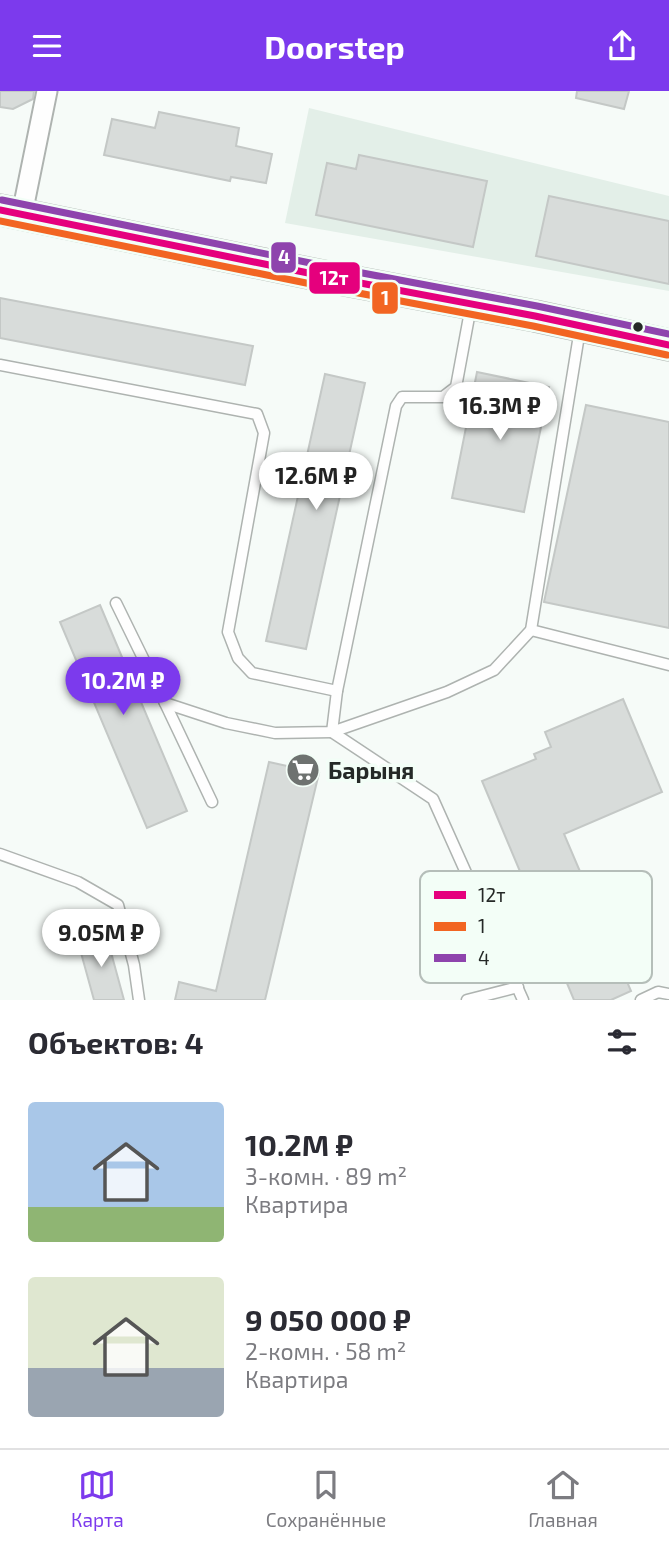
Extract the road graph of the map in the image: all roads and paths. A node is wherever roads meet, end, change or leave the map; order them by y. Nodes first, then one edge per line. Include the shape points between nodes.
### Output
1 (47, 91) edge
2 (11, 212) edge
3 (472, 303) junction
4 (580, 326) junction
5 (669, 345) edge
6 (0, 365) edge
7 (116, 603) dead end
8 (531, 630) junction
9 (669, 665) edge
10 (337, 691) junction
11 (165, 703) junction
12 (332, 732) junction
13 (212, 802) dead end
14 (0, 854) edge
15 (466, 871) edge
16 (516, 983) edge
17 (518, 987) junction
18 (669, 994) edge
19 (139, 1000) edge
20 (467, 1000) edge
21 (523, 1000) edge
22 (641, 1000) edge

1 - 2 street
2 - 3 main road
3 - 4 main road
3 - 10 lane via 456,387 443,397 402,397 396,406
4 - 5 main road
4 - 8 lane
6 - 10 lane via 257,414 264,433 228,632 237,658 252,673
7 - 11 lane
8 - 9 lane
8 - 12 lane via 494,670 447,692
10 - 12 lane
11 - 12 lane via 275,733
11 - 13 lane
12 - 15 lane via 433,799
14 - 19 lane via 78,882 118,905
16 - 17 lane
17 - 20 lane
17 - 21 lane
18 - 22 lane via 658,992

